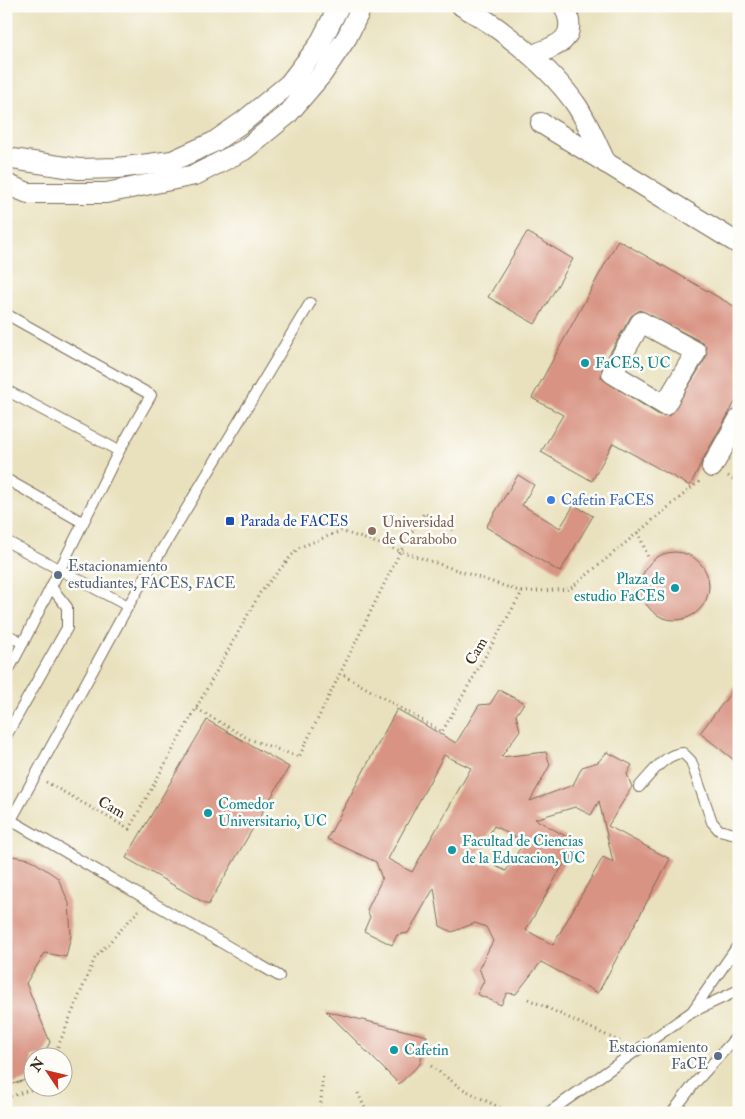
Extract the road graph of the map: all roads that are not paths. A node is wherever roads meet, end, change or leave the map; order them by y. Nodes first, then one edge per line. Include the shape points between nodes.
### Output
1 (339, 6) edge
2 (362, 6) edge
3 (462, 6) edge
4 (564, 6) edge
5 (532, 55) junction
6 (541, 123) dead end
7 (6, 158) edge
8 (606, 163) junction
9 (6, 184) edge
10 (739, 244) edge
11 (310, 303) dead end
12 (6, 314) edge
13 (6, 390) edge
14 (739, 419) edge
15 (119, 452) junction
16 (708, 472) road end
17 (6, 479) edge
18 (82, 522) junction
19 (6, 541) edge
20 (61, 571) junction
21 (52, 588) junction
22 (128, 606) junction
23 (6, 634) edge
24 (23, 643) junction
25 (6, 675) edge
26 (6, 736) edge
27 (639, 787) dead end
28 (9, 819) edge
29 (739, 835) edge
30 (739, 944) edge
31 (279, 976) dead end
32 (739, 990) edge
33 (690, 1013) junction
34 (739, 1034) edge
35 (548, 1113) edge
36 (672, 1113) edge

1 - 7 street via 319,45 289,84 244,121 205,146 172,161 118,168 79,170
2 - 9 street via 347,37 322,74 287,115 244,150 195,175 106,193 28,192
3 - 5 street
4 - 5 street via 570,18 567,35 558,45
5 - 8 street via 576,106
6 - 8 street
8 - 10 street
11 - 22 lane
12 - 15 lane via 151,395
13 - 15 lane
14 - 16 street
15 - 18 lane
17 - 18 lane
18 - 20 lane
19 - 20 lane
20 - 21 lane
20 - 22 lane
21 - 24 lane
21 - 26 lane via 67,607 67,628
22 - 28 lane
23 - 24 lane
24 - 25 lane
27 - 29 lane via 659,765 683,753 691,761 712,822 719,830
28 - 31 lane
30 - 33 lane
32 - 33 lane
33 - 35 lane
34 - 36 lane

